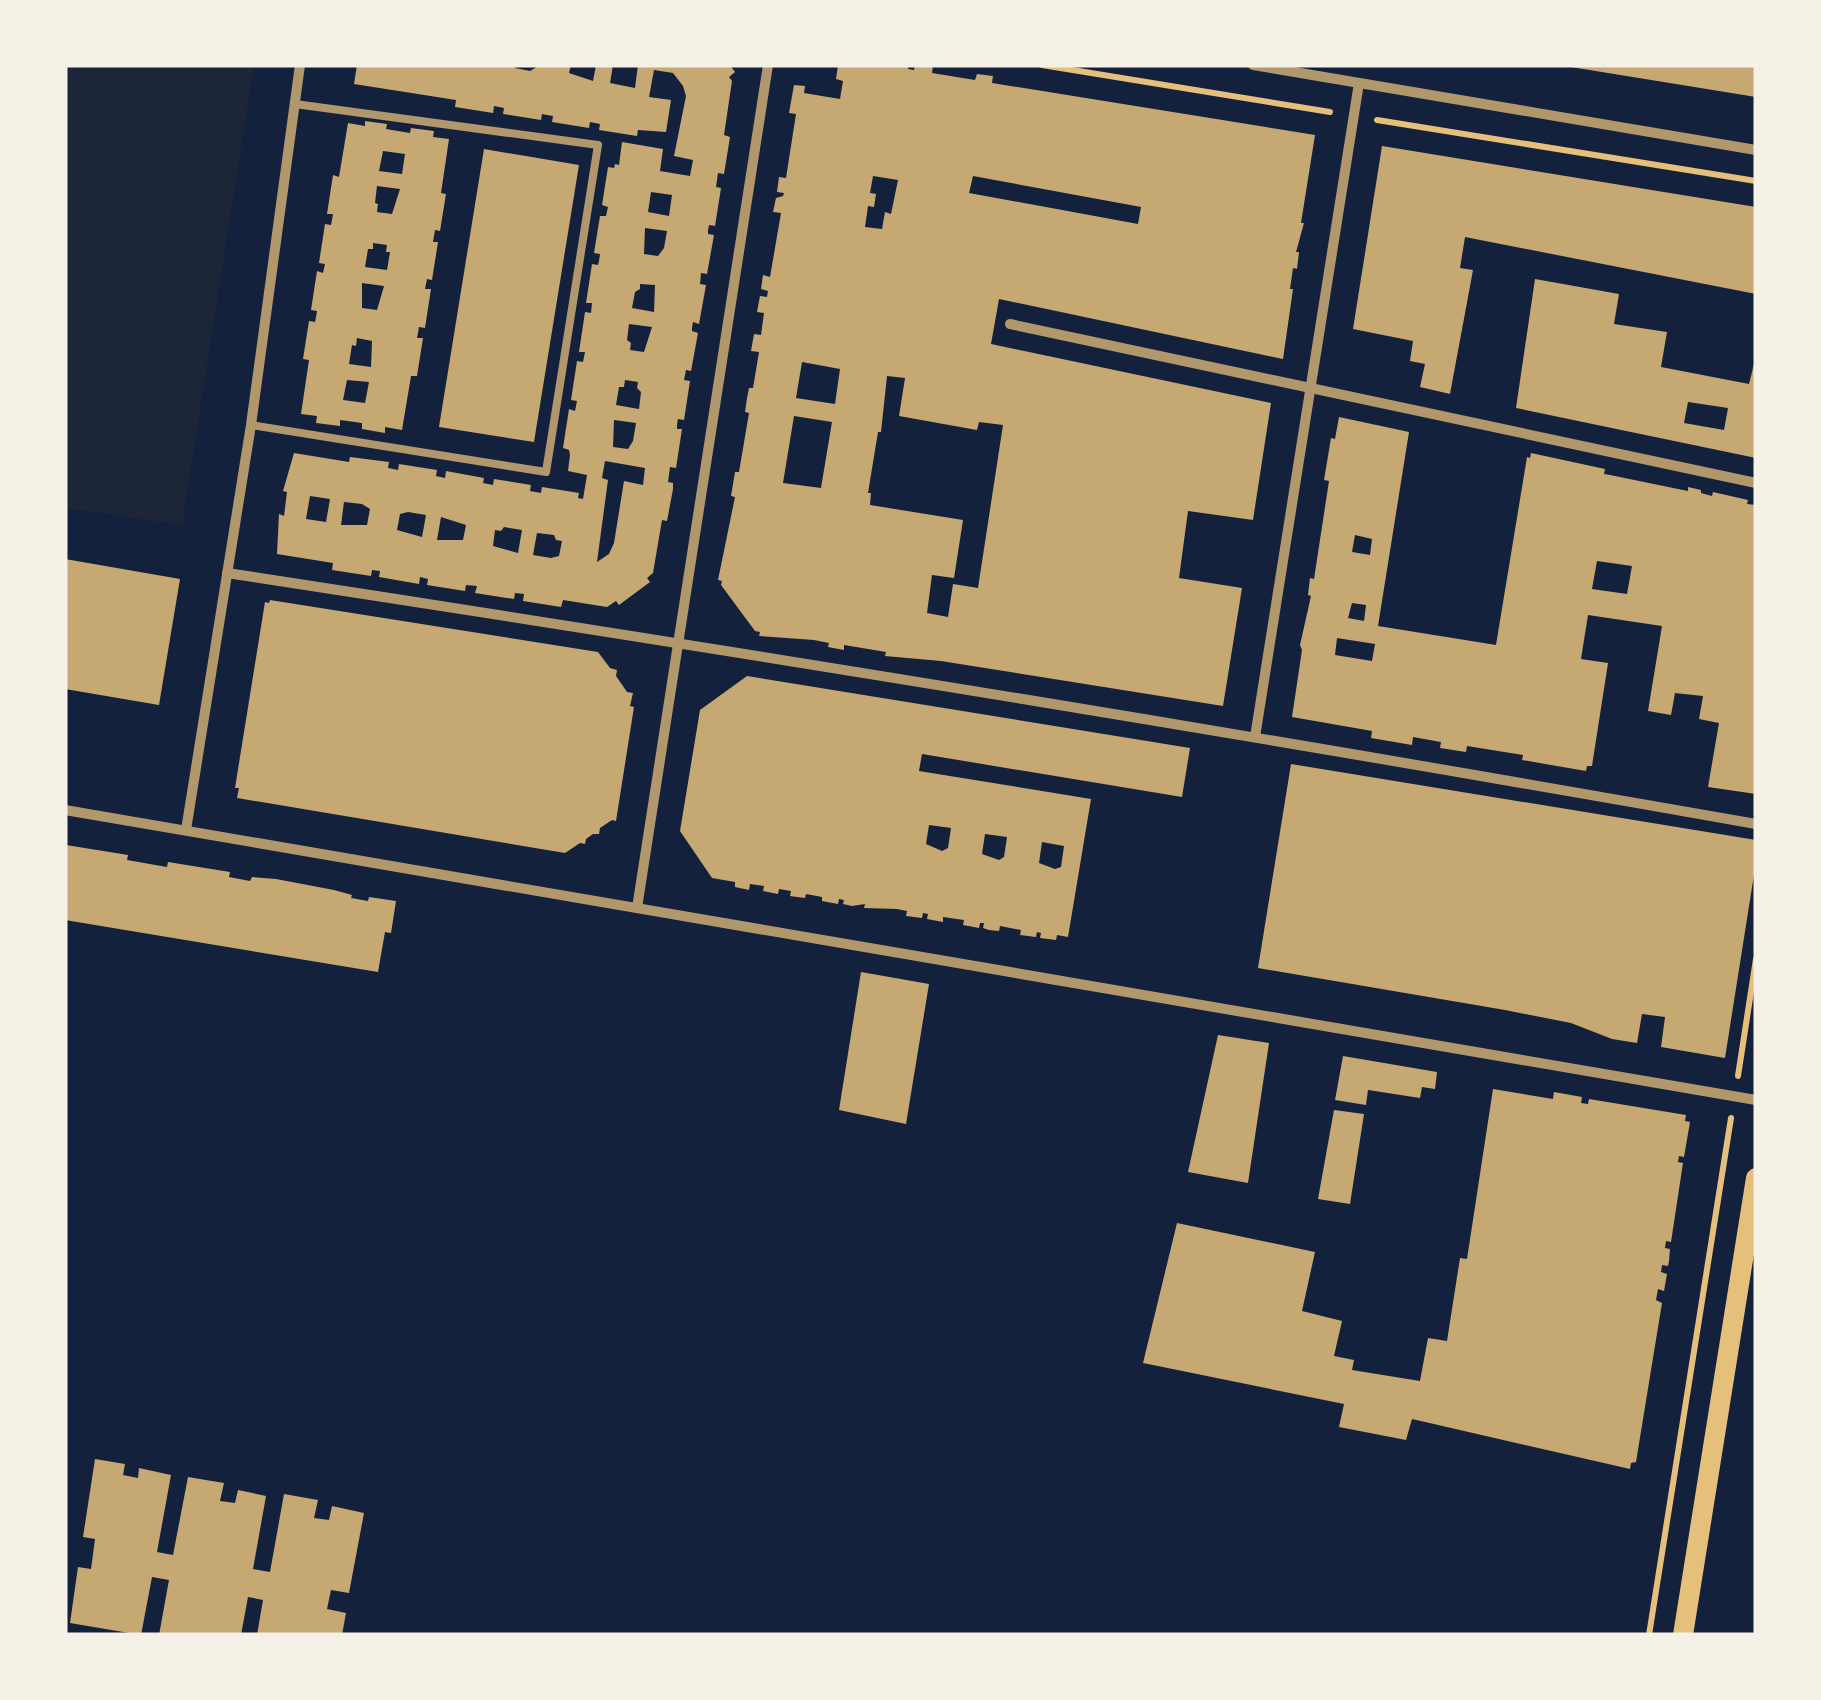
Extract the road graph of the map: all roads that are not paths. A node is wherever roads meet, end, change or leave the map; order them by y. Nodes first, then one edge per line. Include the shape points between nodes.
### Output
1 (300, 65) edge
2 (768, 65) edge
3 (1253, 65) edge
4 (1359, 83) junction
5 (295, 104) junction
6 (1756, 150) edge
7 (1010, 324) dead end
8 (1311, 386) junction
9 (251, 425) junction
10 (1756, 483) edge
11 (227, 573) junction
12 (677, 642) junction
13 (1255, 737) junction
14 (65, 810) edge
15 (1756, 824) edge
16 (186, 830) junction
17 (637, 908) junction
18 (1756, 1100) edge
19 (1756, 1178) edge
20 (1683, 1635) edge

1 - 5 street
2 - 12 street
3 - 4 street
4 - 6 street
4 - 8 street
5 - 9 street
5 - 9 lane via 598,145 546,472
7 - 8 street
8 - 10 street
8 - 13 street
9 - 11 street
11 - 12 street
11 - 16 street
12 - 13 street
12 - 17 street
13 - 15 street
14 - 16 street
16 - 17 street
17 - 18 street
19 - 20 main road

